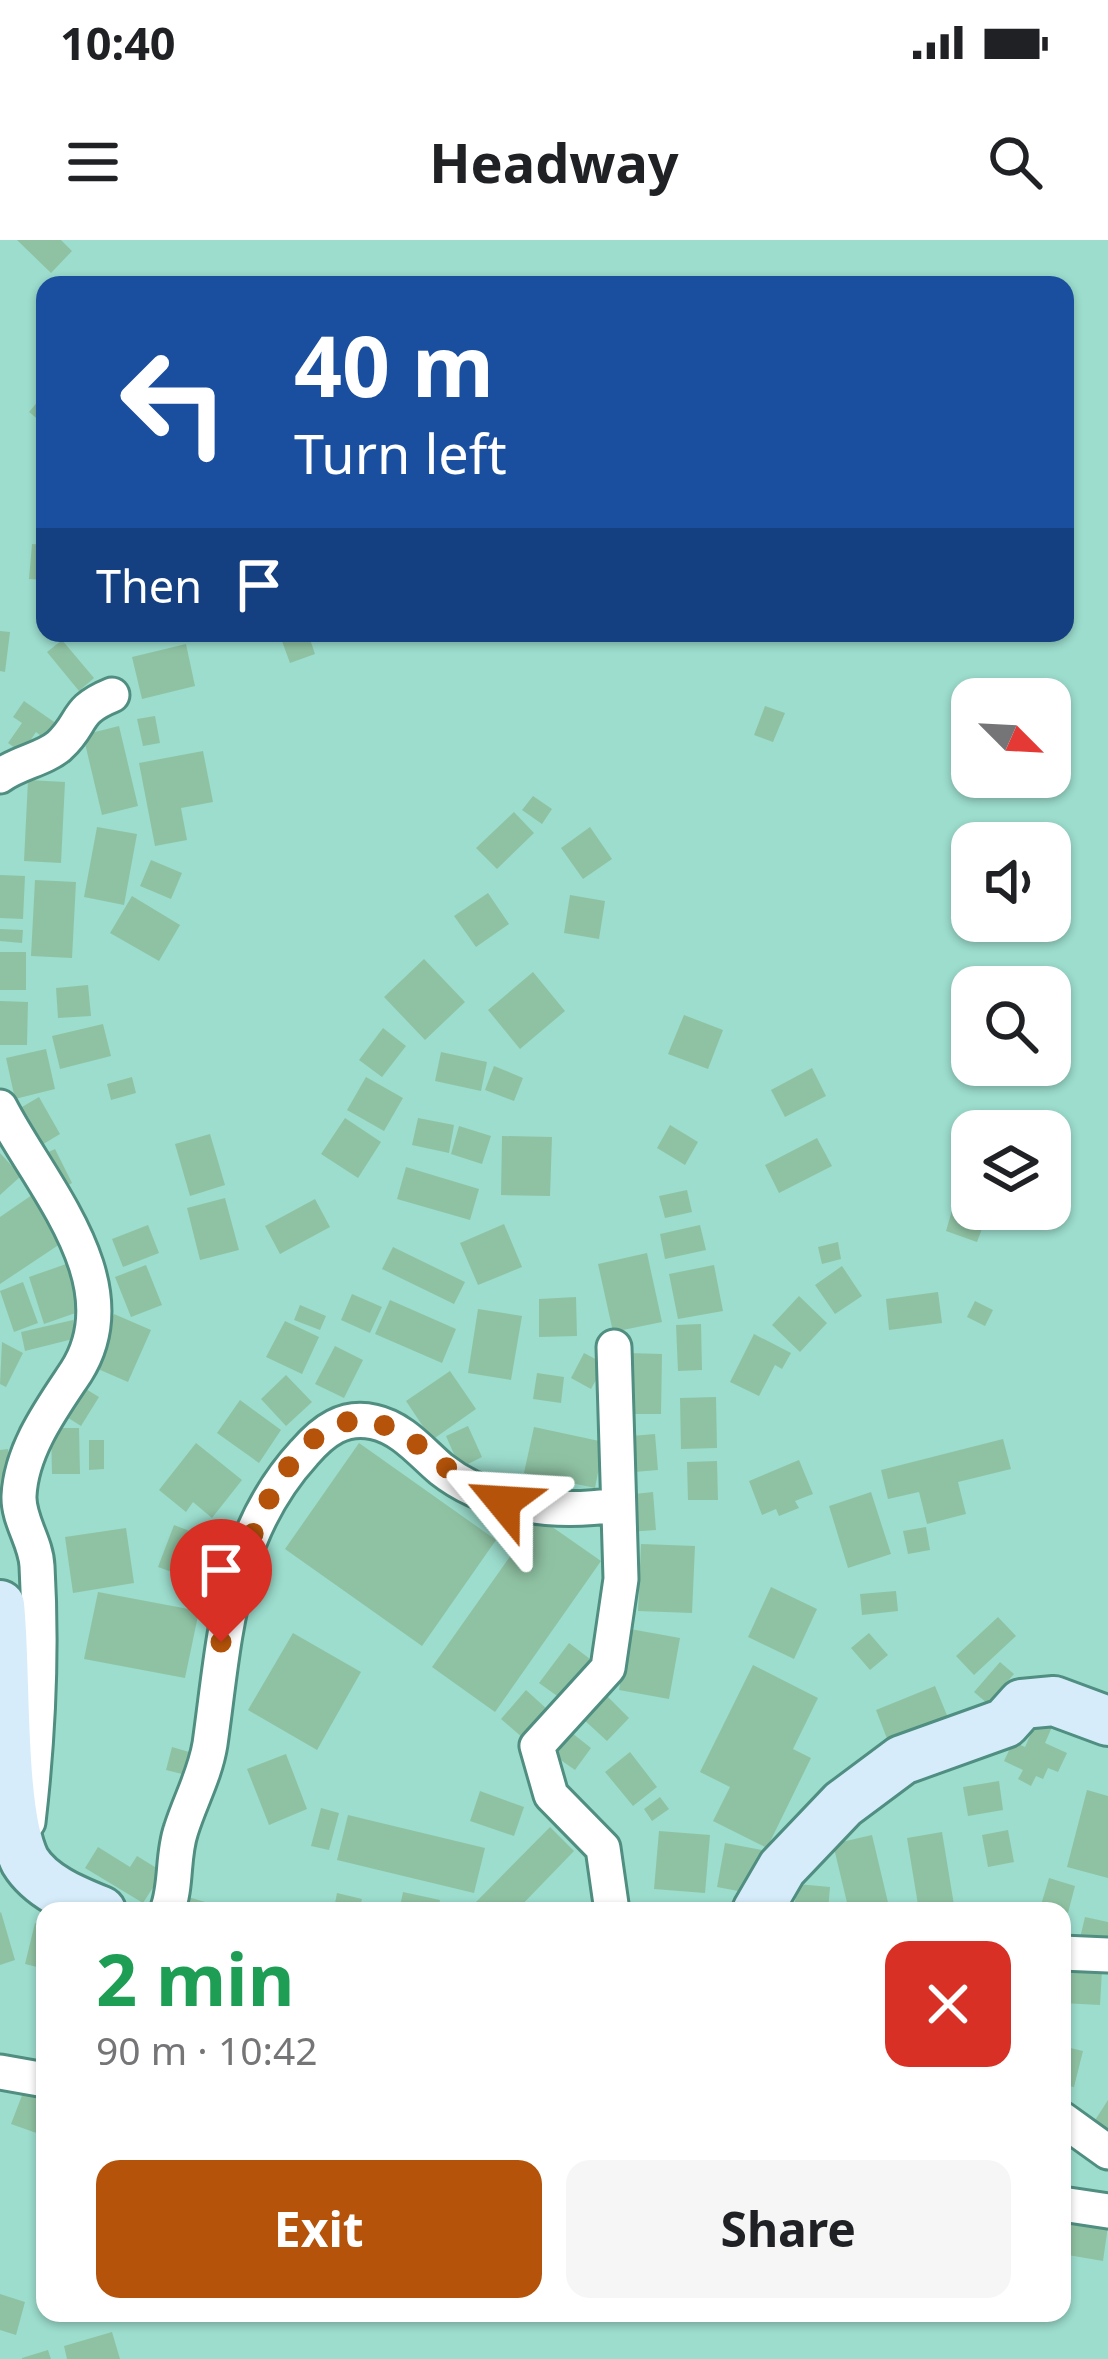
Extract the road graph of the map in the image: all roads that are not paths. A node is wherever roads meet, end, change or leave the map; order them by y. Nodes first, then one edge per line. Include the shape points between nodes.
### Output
1 (112, 694) dead end
2 (0, 776) edge
3 (0, 1107) edge
4 (614, 1347) dead end
5 (616, 1505) junction
6 (0, 1605) edge
7 (1108, 1720) edge
8 (23, 1860) junction
9 (79, 1902) edge
10 (169, 1902) edge
11 (611, 1902) edge
12 (762, 1902) edge
13 (1071, 1953) edge
14 (1108, 1954) edge
15 (0, 2072) edge
16 (36, 2078) edge
17 (1071, 2125) edge
18 (1108, 2152) edge
19 (1071, 2205) edge
20 (1108, 2210) edge

1 - 2 street via 86,705 57,748
3 - 8 street via 93,1279 98,1311 80,1364 33,1443 19,1498 37,1556 42,1696
4 - 5 street
5 - 10 street via 503,1502 475,1492 398,1431 374,1422 343,1421 318,1437 265,1502 248,1538 226,1612 209,1747 181,1829
5 - 11 street via 621,1580 608,1668 537,1746 551,1795 603,1848
6 - 8 street via 11,1816
7 - 12 street via 1054,1701 1022,1704 1005,1723 902,1760 843,1804 782,1868
8 - 9 street
13 - 14 street
15 - 16 street
17 - 18 street
19 - 20 street

